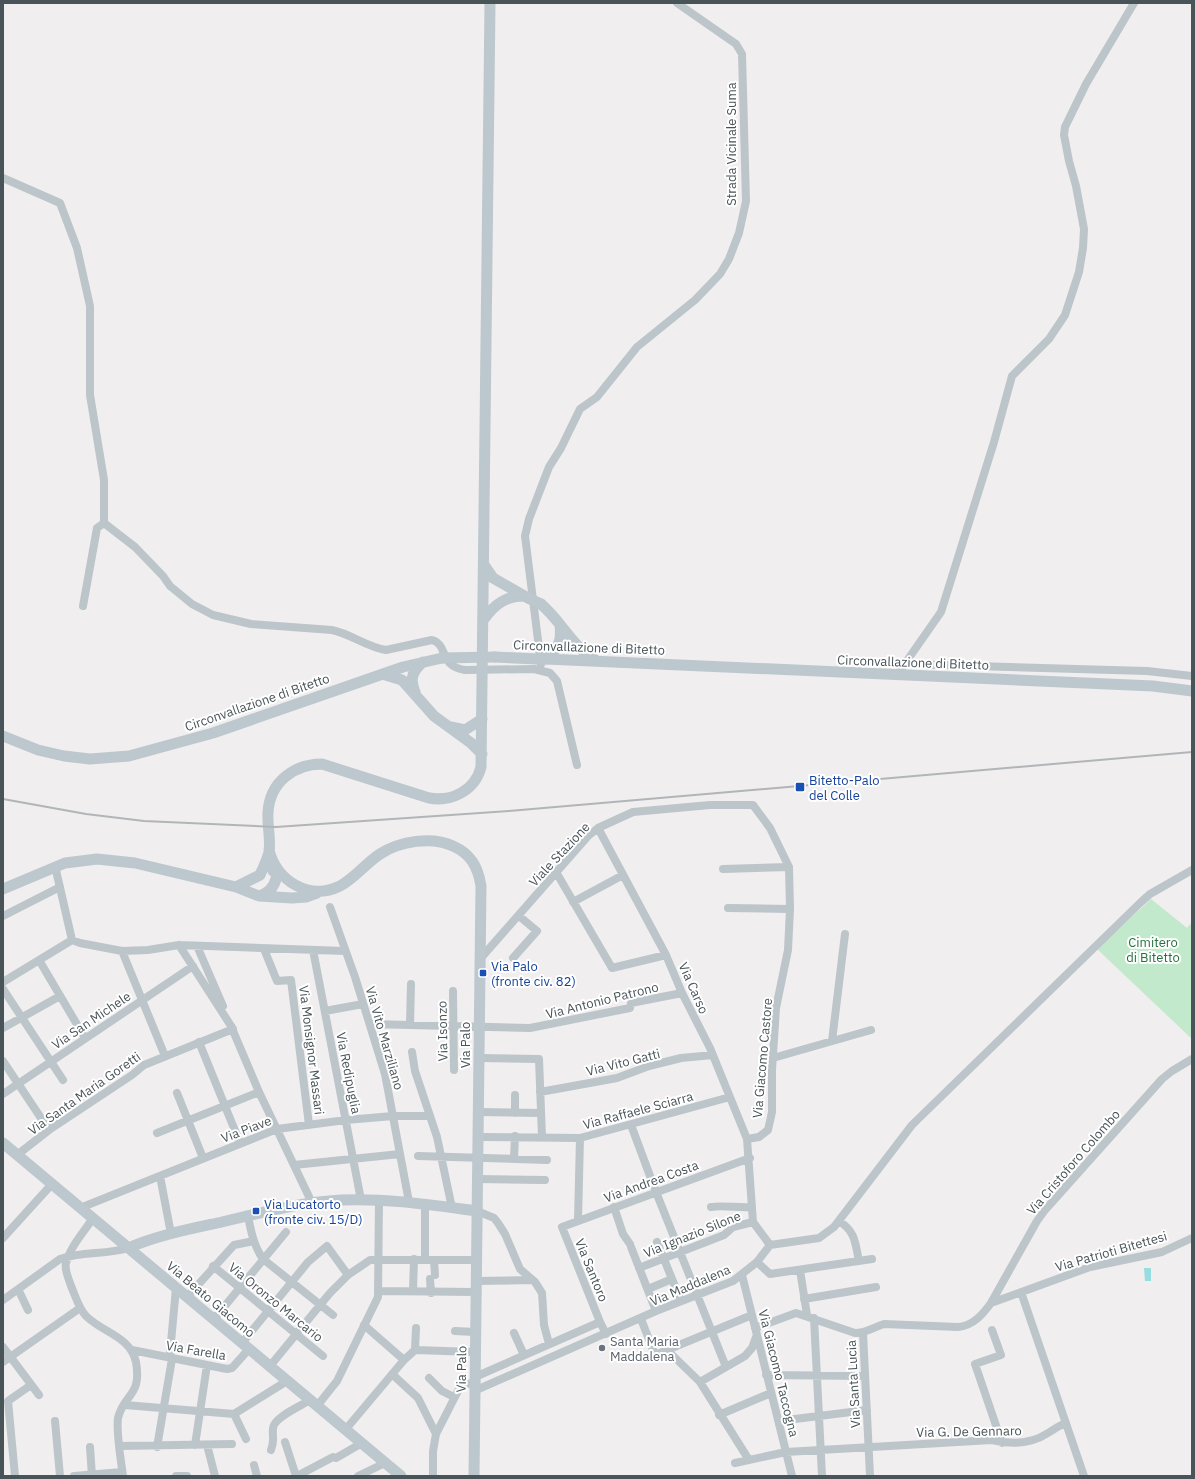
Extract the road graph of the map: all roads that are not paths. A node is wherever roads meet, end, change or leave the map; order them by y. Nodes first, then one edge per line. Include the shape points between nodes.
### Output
1 (490, 3) edge
2 (677, 3) edge
3 (1134, 3) edge
4 (3, 178) edge
5 (104, 523) junction
6 (488, 580) junction
7 (522, 597) junction
8 (83, 606) dead end
9 (484, 619) junction
10 (560, 625) junction
11 (541, 659) junction
12 (424, 661) junction
13 (598, 662) junction
14 (906, 664) junction
15 (483, 669) junction
16 (541, 670) junction
17 (381, 674) junction
18 (897, 675) junction
19 (1192, 676) edge
20 (1192, 691) edge
21 (416, 694) junction
22 (482, 719) junction
23 (445, 725) junction
24 (465, 730) junction
25 (3, 736) edge
26 (482, 740) junction
27 (471, 743) junction
28 (482, 754) junction
29 (577, 765) dead end
30 (598, 828) junction
31 (269, 850) junction
32 (54, 866) junction
33 (790, 867) junction
34 (723, 869) dead end
35 (277, 870) junction
36 (1192, 870) edge
37 (556, 872) junction
38 (260, 875) junction
39 (623, 875) junction
40 (236, 887) junction
41 (60, 888) junction
42 (3, 889) edge
43 (324, 890) junction
44 (259, 896) junction
45 (573, 902) junction
46 (330, 907) dead end
47 (728, 908) dead end
48 (790, 909) junction
49 (3, 916) edge
50 (519, 916) junction
51 (845, 934) dead end
52 (72, 940) junction
53 (179, 945) junction
54 (197, 946) junction
55 (264, 949) junction
56 (313, 950) junction
57 (122, 951) junction
58 (345, 951) junction
59 (666, 955) junction
60 (513, 958) dead end
61 (480, 959) junction
62 (39, 960) junction
63 (193, 966) junction
64 (3, 982) edge
65 (411, 984) dead end
66 (3, 989) edge
67 (453, 992) dead end
68 (682, 993) junction
69 (60, 996) junction
70 (142, 1001) junction
71 (363, 1004) junction
72 (325, 1012) junction
73 (21, 1018) junction
74 (370, 1024) junction
75 (410, 1024) junction
76 (454, 1027) junction
77 (3, 1028) edge
78 (480, 1028) junction
79 (233, 1029) junction
80 (871, 1030) dead end
81 (86, 1038) junction
82 (832, 1041) junction
83 (199, 1042) junction
84 (412, 1052) dead end
85 (712, 1055) junction
86 (164, 1056) junction
87 (480, 1058) junction
88 (773, 1058) junction
89 (1192, 1059) edge
90 (3, 1061) edge
91 (51, 1062) junction
92 (454, 1070) dead end
93 (63, 1080) dead end
94 (18, 1084) junction
95 (259, 1092) junction
96 (540, 1092) junction
97 (177, 1093) dead end
98 (3, 1094) edge
99 (515, 1095) dead end
100 (730, 1097) junction
101 (225, 1106) junction
102 (479, 1112) junction
103 (515, 1113) junction
104 (541, 1113) junction
105 (393, 1116) junction
106 (430, 1116) junction
107 (346, 1120) junction
108 (188, 1121) junction
109 (309, 1125) junction
110 (631, 1125) junction
111 (277, 1129) junction
112 (50, 1130) junction
113 (157, 1134) dead end
114 (515, 1136) junction
115 (479, 1137) junction
116 (542, 1137) junction
117 (580, 1138) junction
118 (747, 1139) junction
119 (3, 1143) edge
120 (240, 1143) junction
121 (400, 1154) junction
122 (17, 1155) junction
123 (418, 1156) dead end
124 (442, 1157) junction
125 (203, 1158) junction
126 (478, 1158) junction
127 (750, 1158) junction
128 (514, 1159) junction
129 (353, 1160) junction
130 (547, 1160) dead end
131 (294, 1166) junction
132 (160, 1176) junction
133 (478, 1179) junction
134 (545, 1180) dead end
135 (52, 1184) junction
136 (656, 1192) junction
137 (361, 1200) junction
138 (379, 1200) junction
139 (408, 1202) junction
140 (312, 1203) junction
141 (425, 1205) junction
142 (614, 1206) junction
143 (711, 1207) dead end
144 (752, 1207) junction
145 (80, 1208) junction
146 (452, 1208) junction
147 (477, 1211) junction
148 (248, 1216) junction
149 (93, 1218) junction
150 (578, 1220) junction
151 (839, 1221) junction
152 (753, 1222) junction
153 (562, 1227) joint
154 (286, 1232) dead end
155 (171, 1234) junction
156 (3, 1238) edge
157 (1192, 1238) edge
158 (254, 1241) junction
159 (657, 1242) dead end
160 (770, 1245) junction
161 (128, 1248) junction
162 (681, 1251) junction
163 (68, 1256) junction
164 (664, 1258) junction
165 (263, 1259) junction
166 (378, 1259) junction
167 (414, 1259) junction
168 (872, 1259) dead end
169 (425, 1260) junction
170 (434, 1260) junction
171 (476, 1260) junction
172 (859, 1261) junction
173 (757, 1262) junction
174 (213, 1266) junction
175 (639, 1268) junction
176 (800, 1270) junction
177 (742, 1275) junction
178 (348, 1276) junction
179 (672, 1279) junction
180 (532, 1280) junction
181 (292, 1281) junction
182 (475, 1281) junction
183 (240, 1286) junction
184 (876, 1287) dead end
185 (176, 1288) junction
186 (18, 1289) junction
187 (648, 1289) junction
188 (378, 1291) junction
189 (413, 1292) junction
190 (475, 1292) junction
191 (1021, 1292) junction
192 (431, 1293) junction
193 (698, 1294) junction
194 (187, 1297) junction
195 (804, 1299) junction
196 (3, 1300) edge
197 (681, 1301) junction
198 (991, 1303) junction
199 (321, 1305) junction
200 (80, 1308) junction
201 (28, 1310) dead end
202 (268, 1311) junction
203 (656, 1311) junction
204 (333, 1315) dead end
205 (752, 1315) junction
206 (810, 1317) junction
207 (214, 1319) junction
208 (641, 1319) junction
209 (600, 1322) junction
210 (364, 1325) junction
211 (416, 1328) dead end
212 (755, 1328) junction
213 (992, 1330) dead end
214 (455, 1331) dead end
215 (475, 1332) junction
216 (711, 1332) junction
217 (514, 1333) dead end
218 (863, 1333) junction
219 (296, 1334) junction
220 (606, 1334) junction
221 (756, 1337) junction
222 (549, 1344) junction
223 (246, 1346) junction
224 (3, 1347) edge
225 (132, 1350) junction
226 (416, 1350) junction
227 (667, 1350) junction
228 (475, 1352) junction
229 (524, 1355) junction
230 (323, 1356) dead end
231 (10, 1357) junction
232 (172, 1358) junction
233 (404, 1360) junction
234 (3, 1362) edge
235 (207, 1365) junction
236 (270, 1366) junction
237 (726, 1367) junction
238 (392, 1374) junction
239 (766, 1375) junction
240 (817, 1376) junction
241 (865, 1376) junction
242 (429, 1378) dead end
243 (287, 1381) junction
244 (700, 1382) junction
245 (474, 1384) junction
246 (31, 1385) junction
247 (771, 1393) junction
248 (39, 1396) dead end
249 (454, 1397) junction
250 (314, 1403) junction
251 (125, 1405) junction
252 (163, 1407) junction
253 (867, 1410) junction
254 (200, 1411) junction
255 (234, 1414) junction
256 (719, 1415) junction
257 (818, 1416) junction
258 (55, 1421) dead end
259 (779, 1421) junction
260 (1065, 1423) junction
261 (346, 1429) junction
262 (436, 1434) junction
263 (246, 1439) dead end
264 (285, 1442) dead end
265 (362, 1443) junction
266 (1002, 1443) junction
267 (232, 1444) dead end
268 (195, 1445) junction
269 (207, 1445) junction
270 (120, 1446) junction
271 (157, 1446) junction
272 (90, 1447) dead end
273 (868, 1447) junction
274 (820, 1449) junction
275 (271, 1450) dead end
276 (786, 1452) junction
277 (749, 1460) junction
278 (385, 1463) junction
279 (735, 1463) dead end
280 (254, 1465) dead end
281 (123, 1474) edge
282 (92, 1475) edge
283 (15, 1476) edge
284 (60, 1476) edge
285 (74, 1476) edge
286 (176, 1476) edge
287 (187, 1476) edge
288 (215, 1476) edge
289 (256, 1476) edge
290 (296, 1476) edge
291 (358, 1476) edge
292 (401, 1476) edge
293 (433, 1476) edge
294 (474, 1476) edge
295 (792, 1476) edge
296 (822, 1476) edge
297 (870, 1476) edge
298 (1084, 1476) edge

1 - 6 main road via 484,564
2 - 16 street, Strada Vicinale Suma via 736,44 742,54 746,200 730,259 720,274 695,300 637,347 597,397 580,409 549,467 525,536
3 - 14 street via 1086,84 1065,127 1064,135 1084,229 1078,272 1065,315 1049,339 1012,376 941,612
4 - 5 street via 60,203 77,248 90,306 90,395 104,480
5 - 8 street via 97,528
5 - 15 street via 135,547 170,586 192,604 213,615 252,624 332,630 386,650 432,640 440,646 448,664 454,668
6 - 7 main road
6 - 9 main road
7 - 9 main road via 498,603
7 - 10 main road, bridge via 541,604
9 - 15 main road
10 - 11 main road via 559,646
10 - 13 main road via 581,650
11 - 12 main road, Circonvallazione di Bitetto, bridge via 494,657
11 - 13 main road, Circonvallazione di Bitetto
12 - 17 main road, Circonvallazione di Bitetto
12 - 21 main road via 413,674
13 - 18 main road, Circonvallazione di Bitetto
14 - 18 street
14 - 19 street via 1147,671
15 - 16 street
15 - 22 main road
16 - 29 street via 554,676 557,681
17 - 21 main road via 402,680
17 - 25 main road, Circonvallazione di Bitetto via 213,733 129,756 90,759 64,756 38,750
18 - 20 main road, Circonvallazione di Bitetto via 1111,684
21 - 23 main road
22 - 24 main road
22 - 26 main road
23 - 24 main road
23 - 27 main road
24 - 26 main road
26 - 27 main road
26 - 28 main road
27 - 28 main road
28 - 31 main road via 480,772 474,783 455,796 441,800 322,764 304,765 282,779 272,794 268,813
30 - 33 street, Viale Stazione via 633,812 710,805 753,805 770,828
30 - 37 street, Viale Stazione
30 - 39 street
31 - 35 main road, Via Palo
31 - 38 main road
32 - 40 main road via 74,861 113,860
32 - 41 street
32 - 42 main road
33 - 34 street
33 - 48 street, Via Giacomo Castore
35 - 38 main road
35 - 43 main road, Via Palo via 300,888
35 - 44 main road via 277,880 272,888
36 - 151 street via 1140,902 912,1125
37 - 45 street, Via Carso
37 - 50 street, Viale Stazione
38 - 40 main road
39 - 45 street
39 - 59 street
40 - 44 main road
41 - 49 street
41 - 52 street
43 - 44 main road via 306,897
43 - 61 main road, Via Palo via 340,886 381,854 407,843 424,841 449,844 461,849 470,856 476,866 481,886
45 - 59 street, Via Carso via 612,968
46 - 58 street, Via Vito Marziliano
47 - 48 street
48 - 88 street, Via Giacomo Castore via 788,950 776,1008
50 - 60 street via 537,931
50 - 61 street, Viale Stazione
51 - 82 street
52 - 57 street via 80,944
52 - 62 street
53 - 54 street
53 - 57 street
53 - 63 street
54 - 55 street
54 - 79 street
55 - 56 street
55 - 109 street, Via Monsignor Massari via 277,981 291,980
56 - 58 street
56 - 72 street, Via Redipuglia
57 - 70 street
58 - 71 street, Via Vito Marziliano
59 - 68 street, Via Carso
61 - 78 main road, Via Palo
62 - 64 street
62 - 69 street
63 - 70 street, Via San Michele
63 - 79 street
65 - 75 street
66 - 73 street
67 - 76 street, Via Isonzo
68 - 78 street, Via Antonio Patrono via 631,1004 630,1008 554,1024 530,1028
68 - 85 street, Via Carso
69 - 73 street
69 - 81 street
70 - 81 street, Via San Michele
70 - 86 street
71 - 72 street
71 - 74 street, Via Vito Marziliano
72 - 107 street, Via Redipuglia
73 - 77 street
73 - 91 street
74 - 75 street, Via Antonio Patrono
74 - 105 street, Via Vito Marziliano via 385,1074
75 - 76 street, Via Antonio Patrono
76 - 78 street, Via Antonio Patrono
76 - 92 street, Via Isonzo
78 - 87 main road, Via Palo
79 - 83 street, Via Santa Maria Goretti
79 - 95 street
80 - 82 street
81 - 91 street, Via San Michele
82 - 88 street
83 - 86 street, Via Santa Maria Goretti
83 - 101 street
84 - 106 street via 415,1071
85 - 96 street, Via Vito Gatti via 681,1058 617,1078
85 - 100 street, Via Carso
86 - 112 street, Via Santa Maria Goretti via 144,1065
87 - 96 street via 539,1059
87 - 102 main road, Via Palo
88 - 118 street, Via Giacomo Castore via 772,1112 768,1130 759,1137
89 - 198 street, Via Cristoforo Colombo via 1162,1079 1045,1210
90 - 94 street
91 - 93 street
91 - 94 street, Via San Michele
94 - 98 street, Via San Michele
94 - 112 street
95 - 101 street
95 - 111 street
96 - 104 street
97 - 108 street
99 - 103 street
100 - 110 street, Via Raffaele Sciarra
100 - 118 street, Via Carso
101 - 108 street
101 - 120 street
102 - 103 street
102 - 115 main road, Via Palo
103 - 104 street
104 - 116 street
105 - 106 street, Via Piave
105 - 107 street, Via Piave
105 - 121 street, Via Vito Marziliano
106 - 124 street
107 - 109 street, Via Piave
107 - 129 street, Via Redipuglia
108 - 113 street
108 - 125 street
109 - 111 street, Via Piave
110 - 117 street, Via Raffaele Sciarra
110 - 136 street
111 - 120 street, Via Piave
111 - 131 street
112 - 122 street, Via Santa Maria Goretti
114 - 115 street, Via Raffaele Sciarra
114 - 116 street, Via Raffaele Sciarra
114 - 128 street
115 - 126 main road, Via Palo
116 - 117 street, Via Raffaele Sciarra
117 - 150 street
118 - 127 street
119 - 122 main road, Via Beato Giacomo
120 - 125 street, Via Piave
121 - 129 street
121 - 139 street, Via Vito Marziliano
122 - 135 main road, Via Beato Giacomo
123 - 124 street
124 - 126 street
124 - 146 street
125 - 132 street, Via Piave
126 - 128 street
126 - 133 main road, Via Palo
127 - 136 street, Via Andrea Costa
127 - 144 street
128 - 130 street
129 - 131 street
129 - 137 street, Via Redipuglia
131 - 140 street
132 - 145 street, Via Piave
132 - 155 street
133 - 134 street
133 - 147 main road, Via Palo
135 - 145 main road, Via Beato Giacomo
135 - 156 street
136 - 142 street, Via Andrea Costa
136 - 162 street
137 - 138 main road
137 - 140 main road
138 - 139 main road
138 - 166 street
139 - 141 main road
140 - 148 main road
141 - 146 main road
141 - 169 street
142 - 150 street, Via Andrea Costa
142 - 175 street via 623,1234 631,1245
143 - 144 street
144 - 152 street
145 - 149 main road, Via Beato Giacomo
146 - 147 main road
147 - 171 main road, Via Palo
147 - 180 street via 494,1218 505,1234 520,1269
148 - 155 main road
148 - 158 street
149 - 161 main road, Via Beato Giacomo
149 - 163 street
150 - 153 street, Via Andrea Costa
151 - 160 street via 819,1238
151 - 172 street via 849,1227 853,1234
152 - 160 street
152 - 162 street, Via Ignazio Silone via 733,1227 724,1236
153 - 209 street, Via Santoro
154 - 165 street
155 - 161 main road via 148,1239
157 - 191 street, Via Patrioti Bitettesi via 1162,1252 1095,1266
158 - 165 street
158 - 174 street via 237,1243
159 - 164 street
160 - 173 street, Via Maddalena
161 - 163 street via 114,1252
161 - 185 main road, Via Beato Giacomo
162 - 164 street, Via Ignazio Silone
162 - 193 street
163 - 186 street
163 - 200 street via 65,1264 67,1274
164 - 175 street, Via Ignazio Silone
164 - 179 street
165 - 181 street
165 - 183 street
166 - 167 street
166 - 178 street via 366,1262
166 - 188 street
167 - 169 street
167 - 189 street
168 - 172 street
169 - 170 street
170 - 171 street
170 - 192 street
171 - 182 main road, Via Palo
172 - 176 street
173 - 176 street via 770,1274
173 - 177 street, Via Maddalena
174 - 183 street, Via Oronzo Marcario
174 - 194 street
175 - 187 street
176 - 195 street
177 - 193 street, Via Maddalena
177 - 205 street, Via Giacomo Taccogna
178 - 181 street via 327,1246 308,1262
178 - 199 street
179 - 187 street
179 - 197 street
180 - 182 street
180 - 222 street via 542,1293 544,1326
181 - 199 street
181 - 202 street
182 - 190 main road, Via Palo
183 - 202 street, Via Oronzo Marcario
183 - 207 street
184 - 195 street
185 - 194 main road, Via Beato Giacomo
185 - 232 street via 170,1353
186 - 196 street
186 - 201 street
187 - 203 street
188 - 189 street
188 - 210 street via 378,1297
189 - 192 street
190 - 192 street
190 - 215 main road, Via Palo
191 - 198 street, Via Patrioti Bitettesi
191 - 260 street
193 - 197 street, Via Maddalena
193 - 216 street
194 - 207 main road, Via Beato Giacomo
195 - 206 street
197 - 203 street, Via Maddalena
198 - 218 street, Via Cristoforo Colombo via 983,1314 964,1326 884,1324
199 - 204 street
199 - 219 street
200 - 225 street via 87,1317
200 - 231 street
202 - 219 street, Via Oronzo Marcario
202 - 223 street
203 - 208 street, Via Maddalena
205 - 212 street, Via Giacomo Taccogna
205 - 216 street
206 - 212 street, Via Santa Lucia via 796,1313
206 - 218 street, Via Santa Lucia via 855,1334
206 - 240 street
207 - 223 main road, Via Beato Giacomo
208 - 220 street, Via Maddalena
208 - 227 street via 655,1354
209 - 220 street
209 - 222 street
210 - 233 street
210 - 250 street via 337,1381
211 - 226 street
212 - 221 street, Via Giacomo Taccogna
213 - 266 street via 1001,1355 975,1364
214 - 215 street
215 - 228 main road, Via Palo
216 - 227 street
216 - 237 street
217 - 229 street
218 - 241 street, Via Santa Lucia
219 - 230 street, Via Oronzo Marcario
219 - 236 street
220 - 245 street, Via Maddalena
221 - 237 street via 745,1356
221 - 239 street, Via Giacomo Taccogna
222 - 229 street
223 - 235 street, Via Farella via 232,1368
223 - 236 main road, Via Beato Giacomo
224 - 231 street
225 - 232 street, Via Farella
225 - 251 street via 136,1362 137,1383
226 - 228 street
226 - 233 street
227 - 244 street
228 - 245 main road, Via Palo
229 - 245 street
231 - 234 street
231 - 246 street
232 - 235 street, Via Farella
232 - 252 street
233 - 238 street
235 - 254 street
236 - 243 main road, Via Beato Giacomo
237 - 244 street
238 - 261 street
238 - 262 street via 418,1398
239 - 240 street
239 - 247 street, Via Giacomo Taccogna
240 - 241 street
240 - 257 street
241 - 253 street, Via Santa Lucia
242 - 249 street via 442,1391
243 - 250 main road, Via Beato Giacomo
243 - 255 street
244 - 256 street
245 - 249 street via 460,1387
245 - 294 main road, Via Palo
246 - 248 street
246 - 283 street via 8,1401
247 - 256 street
247 - 259 street, Via Giacomo Taccogna
249 - 262 street
250 - 261 main road, Via Beato Giacomo
250 - 275 street via 278,1419 273,1427 275,1440
251 - 252 street
251 - 270 street via 120,1411 117,1425
252 - 254 street
252 - 271 street
253 - 257 street
253 - 273 street, Via Santa Lucia
254 - 255 street
254 - 268 street
255 - 263 street
256 - 277 street
257 - 259 street
257 - 274 street
258 - 284 street
259 - 276 street, Via Giacomo Taccogna
260 - 266 street, Via G. De Gennaro via 1034,1440 1015,1444
260 - 298 street
261 - 265 main road, Via Beato Giacomo
262 - 293 street
264 - 290 street
265 - 278 main road, Via Beato Giacomo
265 - 290 street
266 - 273 street, Via G. De Gennaro via 992,1440
267 - 269 street
268 - 269 street
268 - 271 street
269 - 288 street
270 - 271 street
270 - 281 street
272 - 282 street
273 - 274 street, Via G. De Gennaro
273 - 297 street, Via Santa Lucia
274 - 276 street, Via G. De Gennaro
274 - 296 street
276 - 277 street, Via G. De Gennaro
276 - 295 street, Via Giacomo Taccogna
277 - 279 street, Via G. De Gennaro
278 - 291 street
278 - 292 main road, Via Beato Giacomo
280 - 289 street
281 - 282 street
282 - 285 street
286 - 287 street

